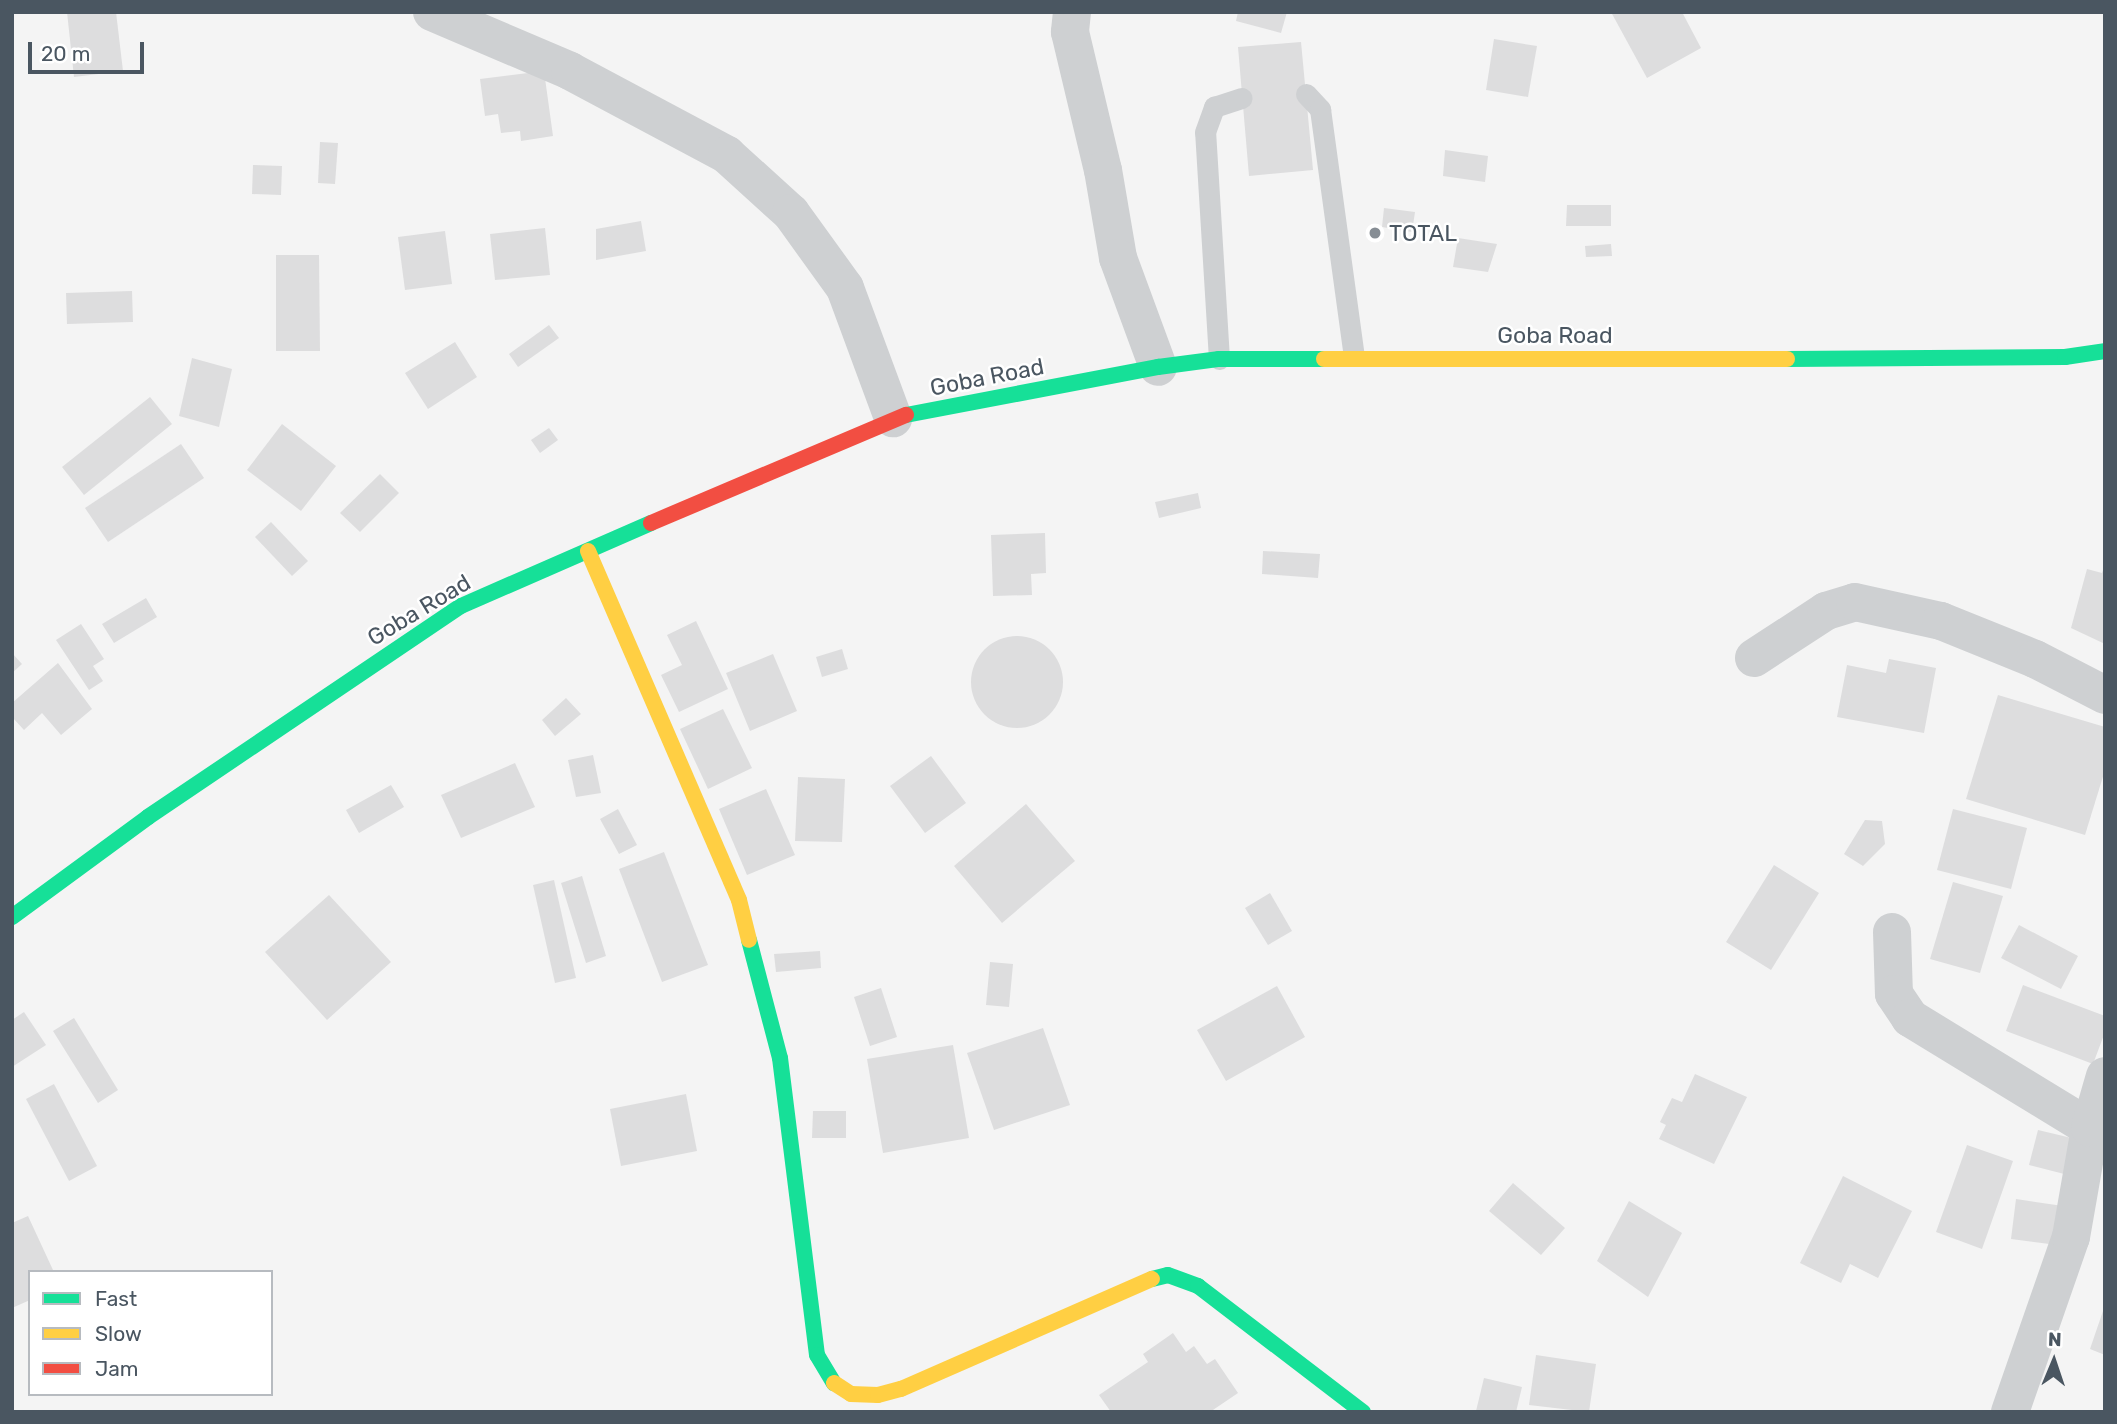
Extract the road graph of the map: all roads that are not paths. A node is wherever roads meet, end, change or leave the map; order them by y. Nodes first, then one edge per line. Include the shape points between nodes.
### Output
1 (1072, 12) edge
2 (434, 13) edge
3 (1306, 94) dead end
4 (1242, 98) dead end
5 (2105, 351) edge
6 (1354, 356) junction
7 (1219, 359) junction
8 (1158, 367) junction
9 (893, 418) junction
10 (588, 551) junction
11 (1754, 658) dead end
12 (2105, 695) edge
13 (12, 917) edge
14 (1892, 932) dead end
15 (2105, 1076) edge
16 (2090, 1128) junction
17 (1363, 1412) edge
18 (2010, 1412) edge

1 - 8 street via 1070,32 1103,170 1118,258
2 - 9 street via 570,71 727,155 791,213 845,288
3 - 6 lane via 1320,108
4 - 7 lane via 1214,107 1205,132
5 - 6 main road, Goba Road via 2065,357 1956,359
6 - 7 main road, Goba Road
7 - 8 main road, Goba Road
8 - 9 main road, Goba Road
9 - 10 main road, Goba Road
10 - 13 main road, Goba Road via 461,606 159,810
10 - 17 main road via 739,900 780,1058 817,1354 835,1385 851,1394 878,1395 901,1389 1168,1275 1198,1286
11 - 12 street via 1826,611 1855,602 1941,621
14 - 16 street via 1894,994 1910,1018
15 - 16 street
16 - 18 street via 2071,1237

